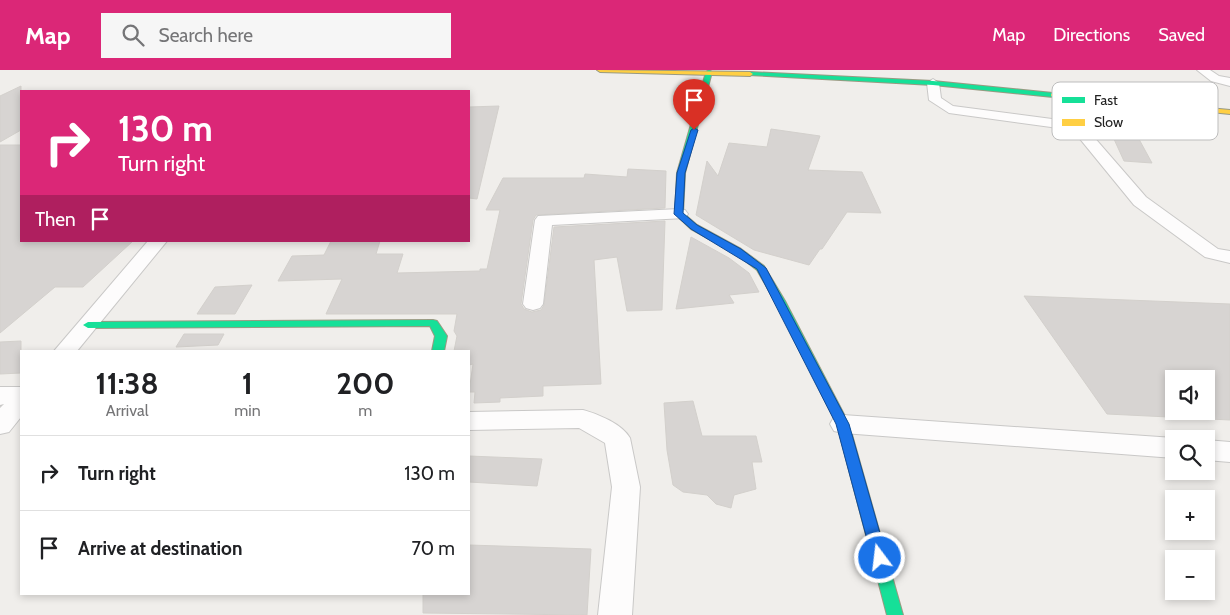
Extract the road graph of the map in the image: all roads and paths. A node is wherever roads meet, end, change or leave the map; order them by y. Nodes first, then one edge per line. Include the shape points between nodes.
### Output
1 (600, 70) edge
2 (1203, 70) edge
3 (709, 72) junction
4 (1230, 82) edge
5 (933, 83) junction
6 (1052, 95) edge
7 (1052, 122) edge
8 (1089, 140) edge
9 (678, 214) junction
10 (157, 242) edge
11 (1230, 258) edge
12 (533, 304) dead end
13 (88, 325) junction
14 (66, 350) edge
15 (438, 350) edge
16 (20, 395) edge
17 (0, 396) edge
18 (20, 402) edge
19 (470, 422) edge
20 (843, 424) junction
21 (0, 425) edge
22 (1165, 447) edge
23 (1215, 451) edge
24 (1230, 452) edge
25 (615, 615) edge
26 (895, 615) edge

1 - 3 street
2 - 4 street via 1215,79
3 - 5 street
3 - 9 street via 681,173
5 - 6 street
5 - 7 street via 935,100 949,109
8 - 11 street via 1140,201 1212,253
9 - 12 street via 544,220
9 - 20 street via 761,268
10 - 13 street
13 - 14 street
13 - 15 street via 433,323 440,336
16 - 17 street
18 - 21 street
19 - 25 street via 583,419 617,438 626,487
20 - 22 street
20 - 26 street
23 - 24 street

